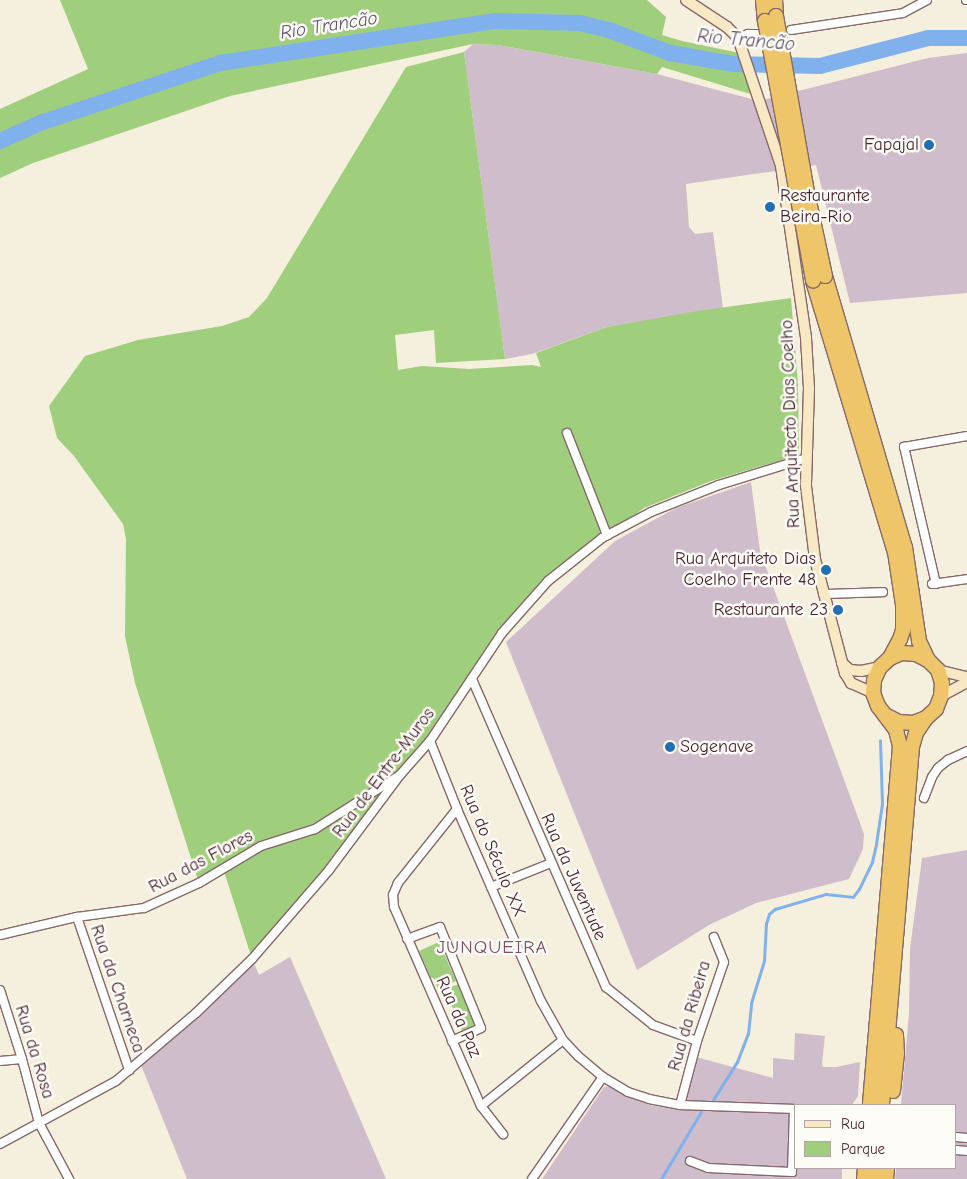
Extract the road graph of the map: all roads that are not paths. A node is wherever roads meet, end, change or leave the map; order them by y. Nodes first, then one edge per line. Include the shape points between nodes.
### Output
1 (686, 0) edge
2 (763, 0) edge
3 (774, 0) edge
4 (928, 0) edge
5 (771, 19) junction
6 (792, 30) dead end
7 (759, 34) dead end
8 (738, 38) junction
9 (819, 279) junction
10 (567, 433) dead end
11 (967, 436) edge
12 (807, 458) junction
13 (607, 535) junction
14 (967, 579) edge
15 (883, 592) dead end
16 (824, 594) junction
17 (842, 663) junction
18 (885, 663) junction
19 (933, 665) junction
20 (967, 677) edge
21 (472, 679) junction
22 (967, 682) edge
23 (873, 693) junction
24 (941, 696) junction
25 (887, 716) junction
26 (926, 718) junction
27 (430, 741) junction
28 (967, 751) edge
29 (400, 775) junction
30 (924, 798) dead end
31 (457, 809) junction
32 (892, 841) junction
33 (550, 863) junction
34 (491, 887) junction
35 (77, 917) junction
36 (0, 935) edge
37 (714, 937) dead end
38 (408, 939) junction
39 (894, 979) junction
40 (0, 990) edge
41 (562, 1040) junction
42 (452, 1041) junction
43 (697, 1041) junction
44 (22, 1059) junction
45 (0, 1061) edge
46 (129, 1070) junction
47 (603, 1077) junction
48 (861, 1104) edge
49 (870, 1104) edge
50 (882, 1104) edge
51 (892, 1104) edge
52 (680, 1105) junction
53 (481, 1106) junction
54 (794, 1109) edge
55 (40, 1123) junction
56 (794, 1130) edge
57 (503, 1134) dead end
58 (0, 1144) edge
59 (690, 1161) dead end
60 (69, 1179) edge
61 (532, 1179) edge

1 - 8 street via 728,27
2 - 5 highway
3 - 5 highway
4 - 6 street via 902,13
5 - 9 highway, bridge via 807,192
7 - 8 street
8 - 12 street, Rua Arquitecto Dias Coelho via 781,166 801,298 809,388
9 - 18 highway via 898,561 903,630
9 - 19 highway via 905,547 917,632
10 - 13 street
11 - 14 street via 904,447 934,584
12 - 13 street, Rua de Entre-Muros via 719,485 651,512
12 - 16 street, Rua Arquitecto Dias Coelho via 809,517
13 - 21 street, Rua de Entre-Muros via 548,581 502,633
15 - 16 street
16 - 17 street, Rua Arquitecto Dias Coelho
17 - 18 street via 850,670 862,671
17 - 23 street, Rua Arquitecto Dias Coelho via 851,683
18 - 19 highway via 902,653 916,654
18 - 23 highway via 874,680
19 - 20 street
19 - 24 highway via 942,683
21 - 27 street, Rua de Entre-Muros
21 - 33 street, Rua da Juventude
22 - 24 street
23 - 25 highway
24 - 26 highway via 936,709
25 - 26 highway via 899,722 913,723
25 - 32 highway via 896,730 900,746
26 - 39 highway via 912,747
27 - 29 street, Rua de Entre-Muros
27 - 31 street, Rua do Século XX
28 - 30 street via 938,768
29 - 35 street, Rua das Flores via 315,829 261,846 200,883 144,908
29 - 46 street, Rua de Entre-Muros via 329,870 252,958 196,1014
31 - 34 street, Rua do Século XX
31 - 38 street, Rua da Paz via 398,883 393,895 394,907
32 - 48 highway via 876,922
32 - 49 highway
33 - 34 street
33 - 43 street, Rua da Juventude via 606,988 653,1025
34 - 41 street, Rua do Século XX via 541,1001
35 - 36 street, Rua das Flores
35 - 46 street, Rua da Charneca
37 - 43 street, Rua da Ribeira via 724,962
38 - 42 street, Rua da Paz
38 - 42 street via 440,927 481,1028
39 - 50 highway
39 - 51 highway via 897,1054
40 - 44 street, Rua da Rosa
41 - 47 street, Rua do Século XX
41 - 53 street
42 - 53 street, Rua da Paz
43 - 52 street, Rua da Ribeira
44 - 45 street
44 - 55 street, Rua da Rosa
46 - 55 street, Rua de Entre-Muros via 95,1094
47 - 52 street, Rua do Século XX via 628,1092
47 - 61 street
52 - 54 street, Rua do Século XX
53 - 57 street, Rua da Paz
55 - 58 street, Rua de Entre-Muros
55 - 60 street, Rua da Rosa
56 - 59 street via 792,1172 708,1168

